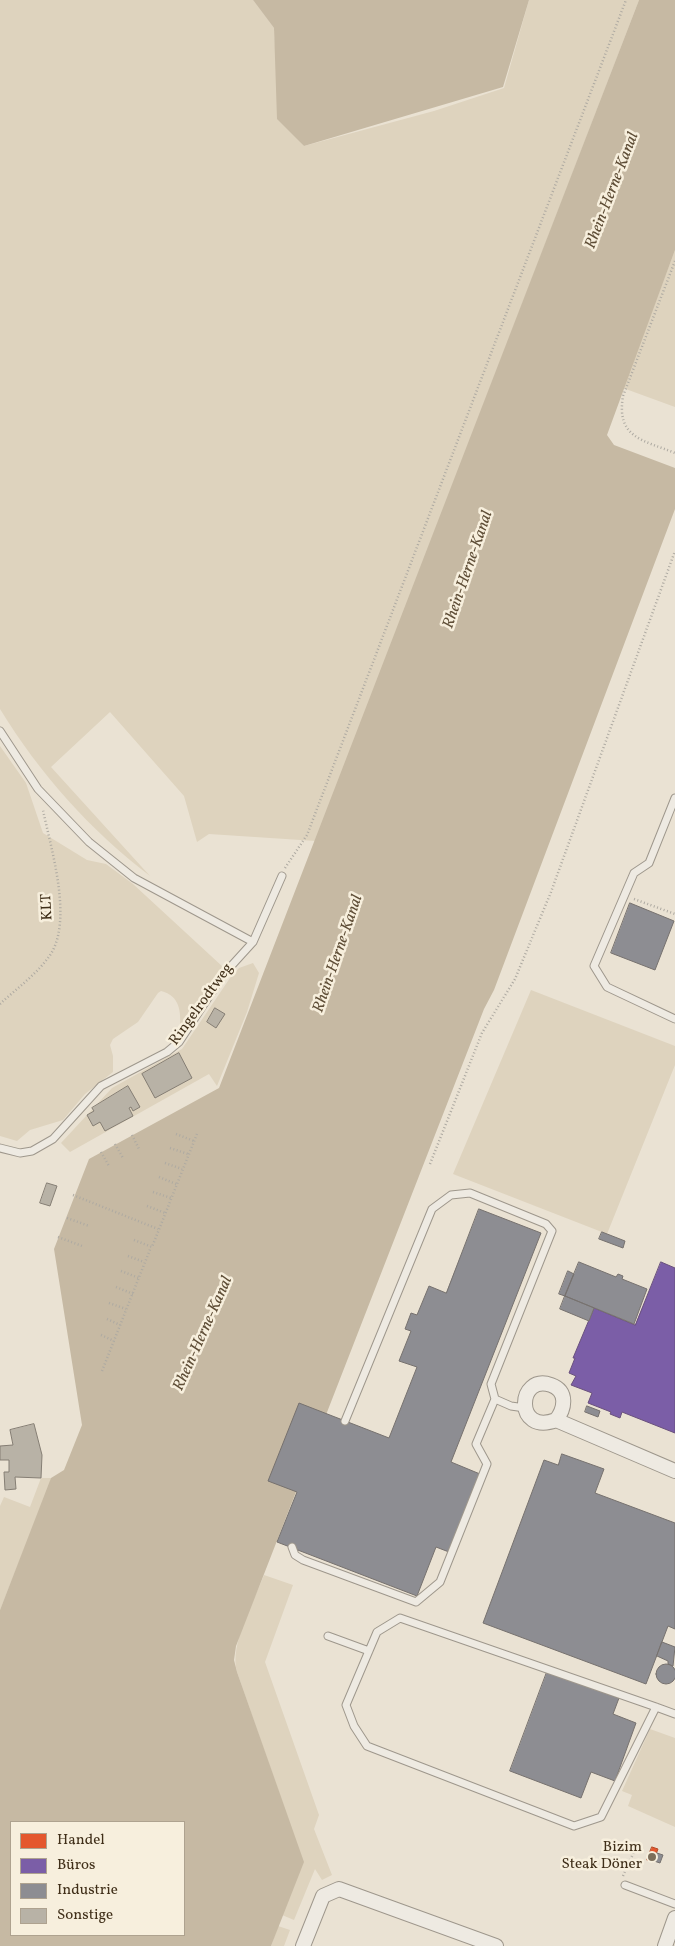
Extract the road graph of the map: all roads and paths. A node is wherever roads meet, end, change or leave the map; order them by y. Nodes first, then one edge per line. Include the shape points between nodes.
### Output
1 (626, 0) edge
2 (675, 261) edge
3 (675, 453) edge
4 (675, 551) edge
5 (0, 731) edge
6 (38, 789) junction
7 (675, 798) edge
8 (282, 876) joint
9 (624, 895) junction
10 (675, 914) edge
11 (675, 919) edge
12 (252, 942) junction
13 (0, 1004) edge
14 (675, 1019) edge
15 (132, 1134) dead end
16 (176, 1134) dead end
17 (197, 1134) dead end
18 (194, 1141) junction
19 (115, 1144) dead end
20 (0, 1148) edge
21 (170, 1148) dead end
22 (139, 1149) dead end
23 (101, 1152) dead end
24 (188, 1154) junction
25 (123, 1158) dead end
26 (165, 1163) dead end
27 (430, 1164) dead end
28 (109, 1166) dead end
29 (182, 1170) junction
30 (159, 1177) dead end
31 (176, 1184) junction
32 (153, 1192) dead end
33 (73, 1195) dead end
34 (171, 1198) junction
35 (147, 1206) dead end
36 (165, 1213) junction
37 (67, 1218) dead end
38 (89, 1226) dead end
39 (158, 1229) junction
40 (58, 1237) dead end
41 (134, 1240) dead end
42 (82, 1246) dead end
43 (152, 1247) junction
44 (128, 1256) dead end
45 (144, 1262) dead end
46 (121, 1271) dead end
47 (139, 1278) junction
48 (116, 1287) dead end
49 (133, 1294) junction
50 (110, 1303) dead end
51 (126, 1309) junction
52 (107, 1319) dead end
53 (120, 1325) junction
54 (101, 1335) dead end
55 (114, 1341) junction
56 (102, 1371) dead end
57 (496, 1399) junction
58 (525, 1408) junction
59 (556, 1420) junction
60 (345, 1421) dead end
61 (675, 1470) edge
62 (292, 1547) dead end
63 (328, 1636) dead end
64 (369, 1651) junction
65 (656, 1707) junction
66 (675, 1714) edge
67 (637, 1845) dead end
68 (622, 1885) joint
69 (675, 1904) edge
70 (675, 1918) edge
71 (304, 1946) edge
72 (496, 1946) edge
73 (665, 1946) edge

1 - 8 path via 307,835
2 - 3 path via 623,396 621,410 623,424 630,432
4 - 27 path via 551,892 515,979 482,1033
5 - 6 lane
6 - 12 lane via 89,842 134,878
6 - 13 path, KLT via 62,906 59,934 45,961
7 - 9 lane via 649,862 634,873
8 - 12 lane, Ringelrodtweg
9 - 10 path
9 - 14 lane via 594,966 608,987
10 - 11 path
12 - 20 lane, Ringelrodtweg via 222,975 179,1042 167,1052 101,1086 53,1139 32,1151 20,1153
15 - 22 path
16 - 18 path
17 - 18 path
18 - 24 path
19 - 25 path
21 - 24 path
23 - 28 path
24 - 29 path
26 - 29 path
29 - 31 path
30 - 31 path
31 - 34 path
32 - 34 path
33 - 39 path
34 - 36 path
35 - 36 path
36 - 39 path
37 - 38 path
39 - 43 path
40 - 42 path
41 - 43 path
43 - 47 path
44 - 45 path
46 - 47 path
47 - 49 path
48 - 49 path
49 - 51 path
50 - 51 path
51 - 53 path
52 - 53 path
53 - 55 path
54 - 55 path
55 - 56 path
57 - 58 lane
57 - 60 lane via 491,1384 552,1231 546,1224 470,1192 451,1195 432,1209
57 - 62 lane via 476,1444 486,1464 480,1483 440,1582 416,1602 303,1560 295,1555
58 - 59 street via 529,1417 537,1422
58 - 59 street via 524,1399 537,1384 555,1386 564,1403
59 - 61 street
63 - 64 lane
64 - 65 lane via 377,1632 400,1618
64 - 65 lane via 346,1705 367,1746 574,1826 601,1817
65 - 66 lane
67 - 68 path
68 - 69 lane
70 - 73 street
71 - 72 street via 323,1896 339,1889

